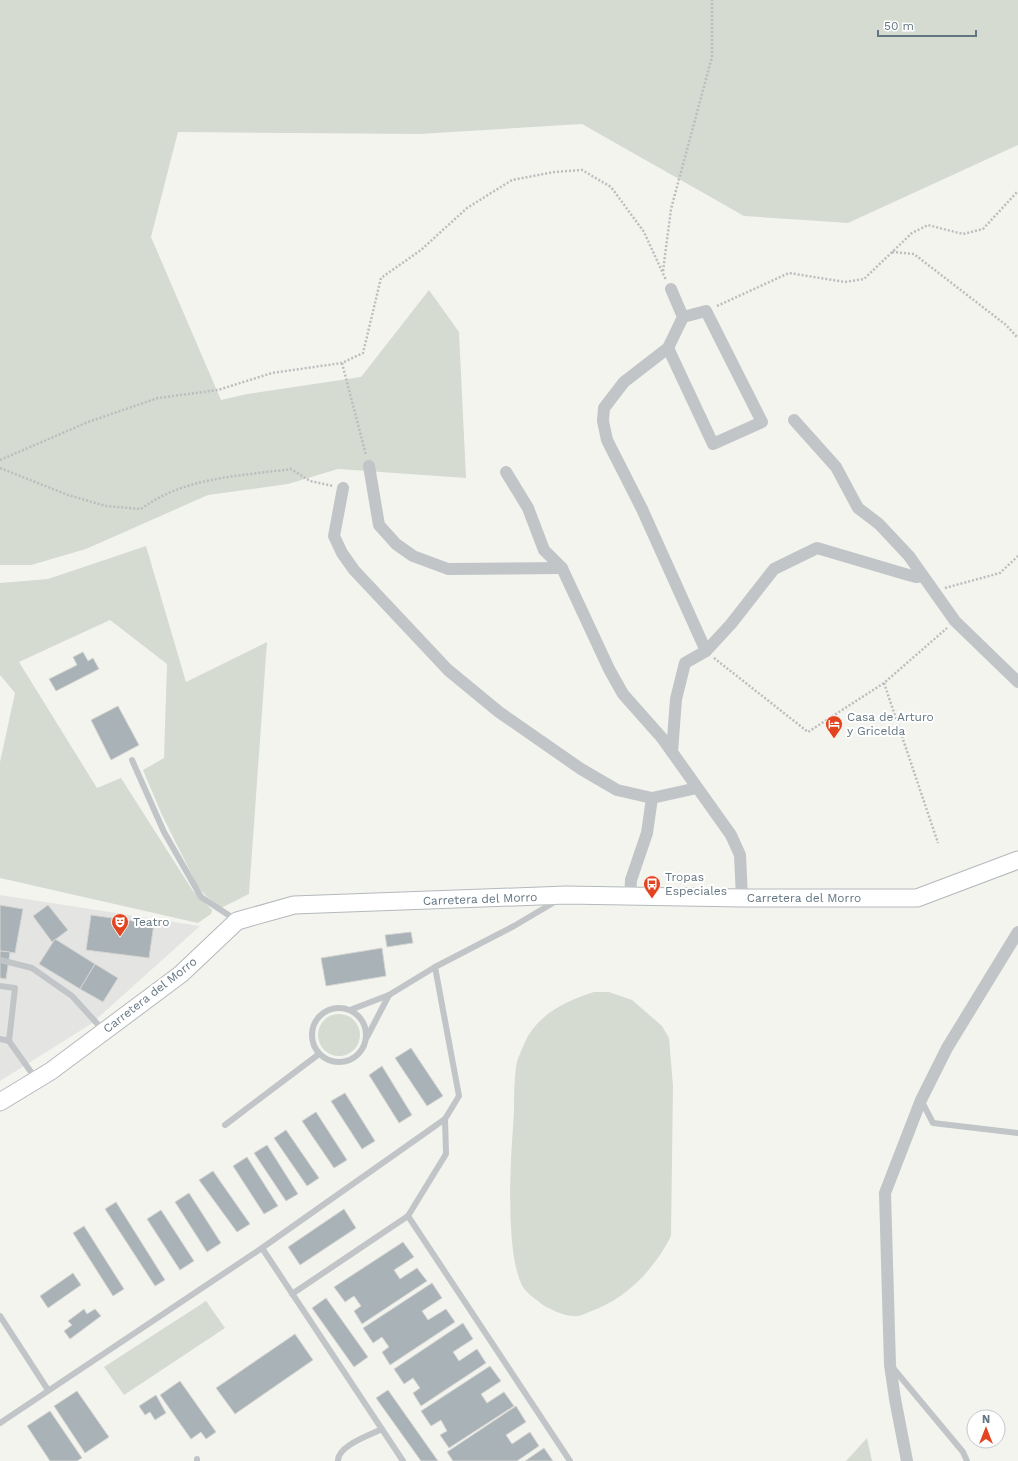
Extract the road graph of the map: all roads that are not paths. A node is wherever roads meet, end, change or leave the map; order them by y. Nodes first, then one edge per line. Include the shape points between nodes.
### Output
1 (671, 289) road end
2 (683, 317) junction
3 (668, 348) junction
4 (794, 420) dead end
5 (369, 466) road end
6 (506, 472) dead end
7 (343, 488) road end
8 (562, 568) junction
9 (923, 576) junction
10 (706, 652) junction
11 (1018, 682) edge
12 (672, 752) junction
13 (132, 760) dead end
14 (697, 788) junction
15 (652, 798) junction
16 (1018, 860) edge
17 (566, 895) junction
18 (630, 896) junction
19 (742, 898) junction
20 (237, 921) junction
21 (1018, 932) edge
22 (0, 960) edge
23 (435, 967) junction
24 (0, 986) edge
25 (389, 995) junction
26 (350, 1010) junction
27 (104, 1031) junction
28 (366, 1038) junction
29 (0, 1039) edge
30 (10, 1041) junction
31 (319, 1054) junction
32 (37, 1080) junction
33 (921, 1100) junction
34 (0, 1102) edge
35 (445, 1119) junction
36 (225, 1125) dead end
37 (1018, 1133) edge
38 (408, 1216) junction
39 (262, 1248) junction
40 (292, 1294) junction
41 (0, 1316) edge
42 (890, 1365) junction
43 (48, 1390) junction
44 (0, 1423) edge
45 (382, 1429) junction
46 (338, 1461) edge
47 (403, 1461) edge
48 (570, 1461) edge
49 (907, 1461) edge
50 (967, 1461) edge

1 - 2 street
2 - 3 street
2 - 3 street via 706,311 762,422 713,444
3 - 10 street via 624,382 604,408 603,421 607,440 642,509
4 - 9 street via 836,467 858,508 878,524 909,556
5 - 8 street via 379,525 396,544 413,556 448,569
6 - 8 street via 528,508 544,550
7 - 15 street via 334,536 342,553 354,570 448,670 499,712 582,769 617,790
8 - 12 street via 623,694
9 - 10 street via 916,577 817,548 774,569
9 - 11 street via 955,621
10 - 12 street via 685,663 676,700
12 - 14 street
13 - 20 lane via 164,832 201,897
14 - 15 street
14 - 19 street via 731,835 740,855
15 - 18 street via 647,833 631,880
16 - 19 main road, Carretera del Morro via 917,898
17 - 18 main road, Carretera del Morro
17 - 20 main road, Carretera del Morro via 294,905
17 - 23 lane via 514,926
18 - 19 main road, Carretera del Morro
20 - 27 main road, Carretera del Morro via 181,974
21 - 33 street via 947,1048
22 - 27 lane via 32,968 72,996
23 - 25 lane
23 - 35 lane via 459,1096
24 - 30 lane via 15,988
25 - 26 lane
25 - 28 lane
26 - 28 lane via 358,1014 363,1021
26 - 31 lane via 332,1008 316,1019 311,1037
27 - 32 main road, Carretera del Morro
28 - 31 lane via 359,1054 344,1062 327,1060
29 - 30 lane
30 - 32 lane
31 - 36 lane
32 - 34 main road, Carretera del Morro
33 - 37 lane via 933,1123
33 - 42 street via 885,1193
35 - 38 lane via 446,1154
35 - 39 lane
38 - 40 lane
38 - 48 lane
39 - 40 lane
39 - 43 lane
40 - 45 lane
41 - 43 lane
42 - 49 street
42 - 50 lane via 964,1452
43 - 44 lane
45 - 46 lane via 342,1449
45 - 47 lane

